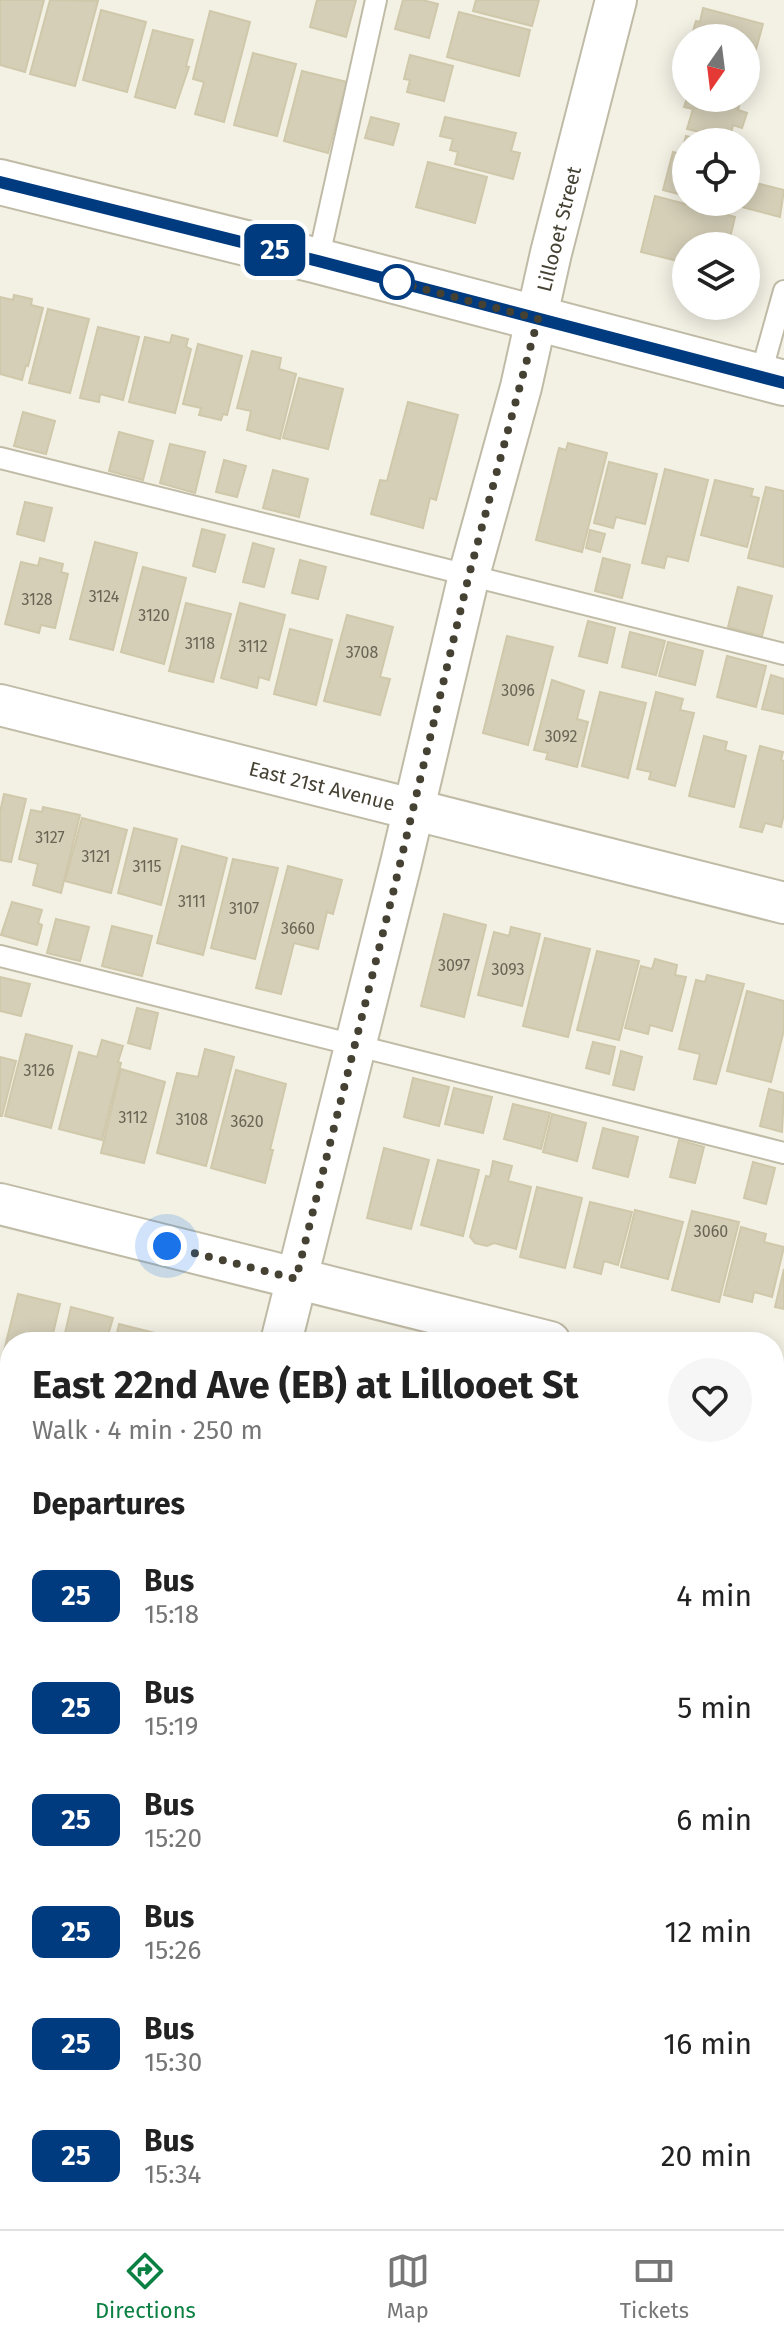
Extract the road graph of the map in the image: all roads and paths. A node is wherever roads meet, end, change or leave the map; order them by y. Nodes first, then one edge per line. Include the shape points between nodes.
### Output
1 (376, 0) edge
2 (616, 0) edge
3 (0, 182) edge
4 (318, 261) junction
5 (784, 291) edge
6 (538, 319) junction
7 (772, 380) edge
8 (0, 458) edge
9 (469, 575) junction
10 (784, 654) edge
11 (0, 705) edge
12 (414, 808) junction
13 (784, 903) edge
14 (0, 956) edge
15 (355, 1045) junction
16 (784, 1153) edge
17 (0, 1204) edge
18 (296, 1279) junction
19 (283, 1332) edge
20 (510, 1332) edge

1 - 4 lane
2 - 6 street, Lillooet Street
3 - 4 street
4 - 6 street
5 - 7 lane
6 - 7 street
6 - 9 street, Lillooet Street
8 - 9 lane
9 - 10 lane
9 - 12 street, Lillooet Street
11 - 12 street, East 21st Avenue
12 - 13 street, East 21st Avenue
12 - 15 street, Lillooet Street
14 - 15 lane
15 - 16 lane
15 - 18 street, Lillooet Street
17 - 18 street
18 - 19 street, Lillooet Street
18 - 20 street

